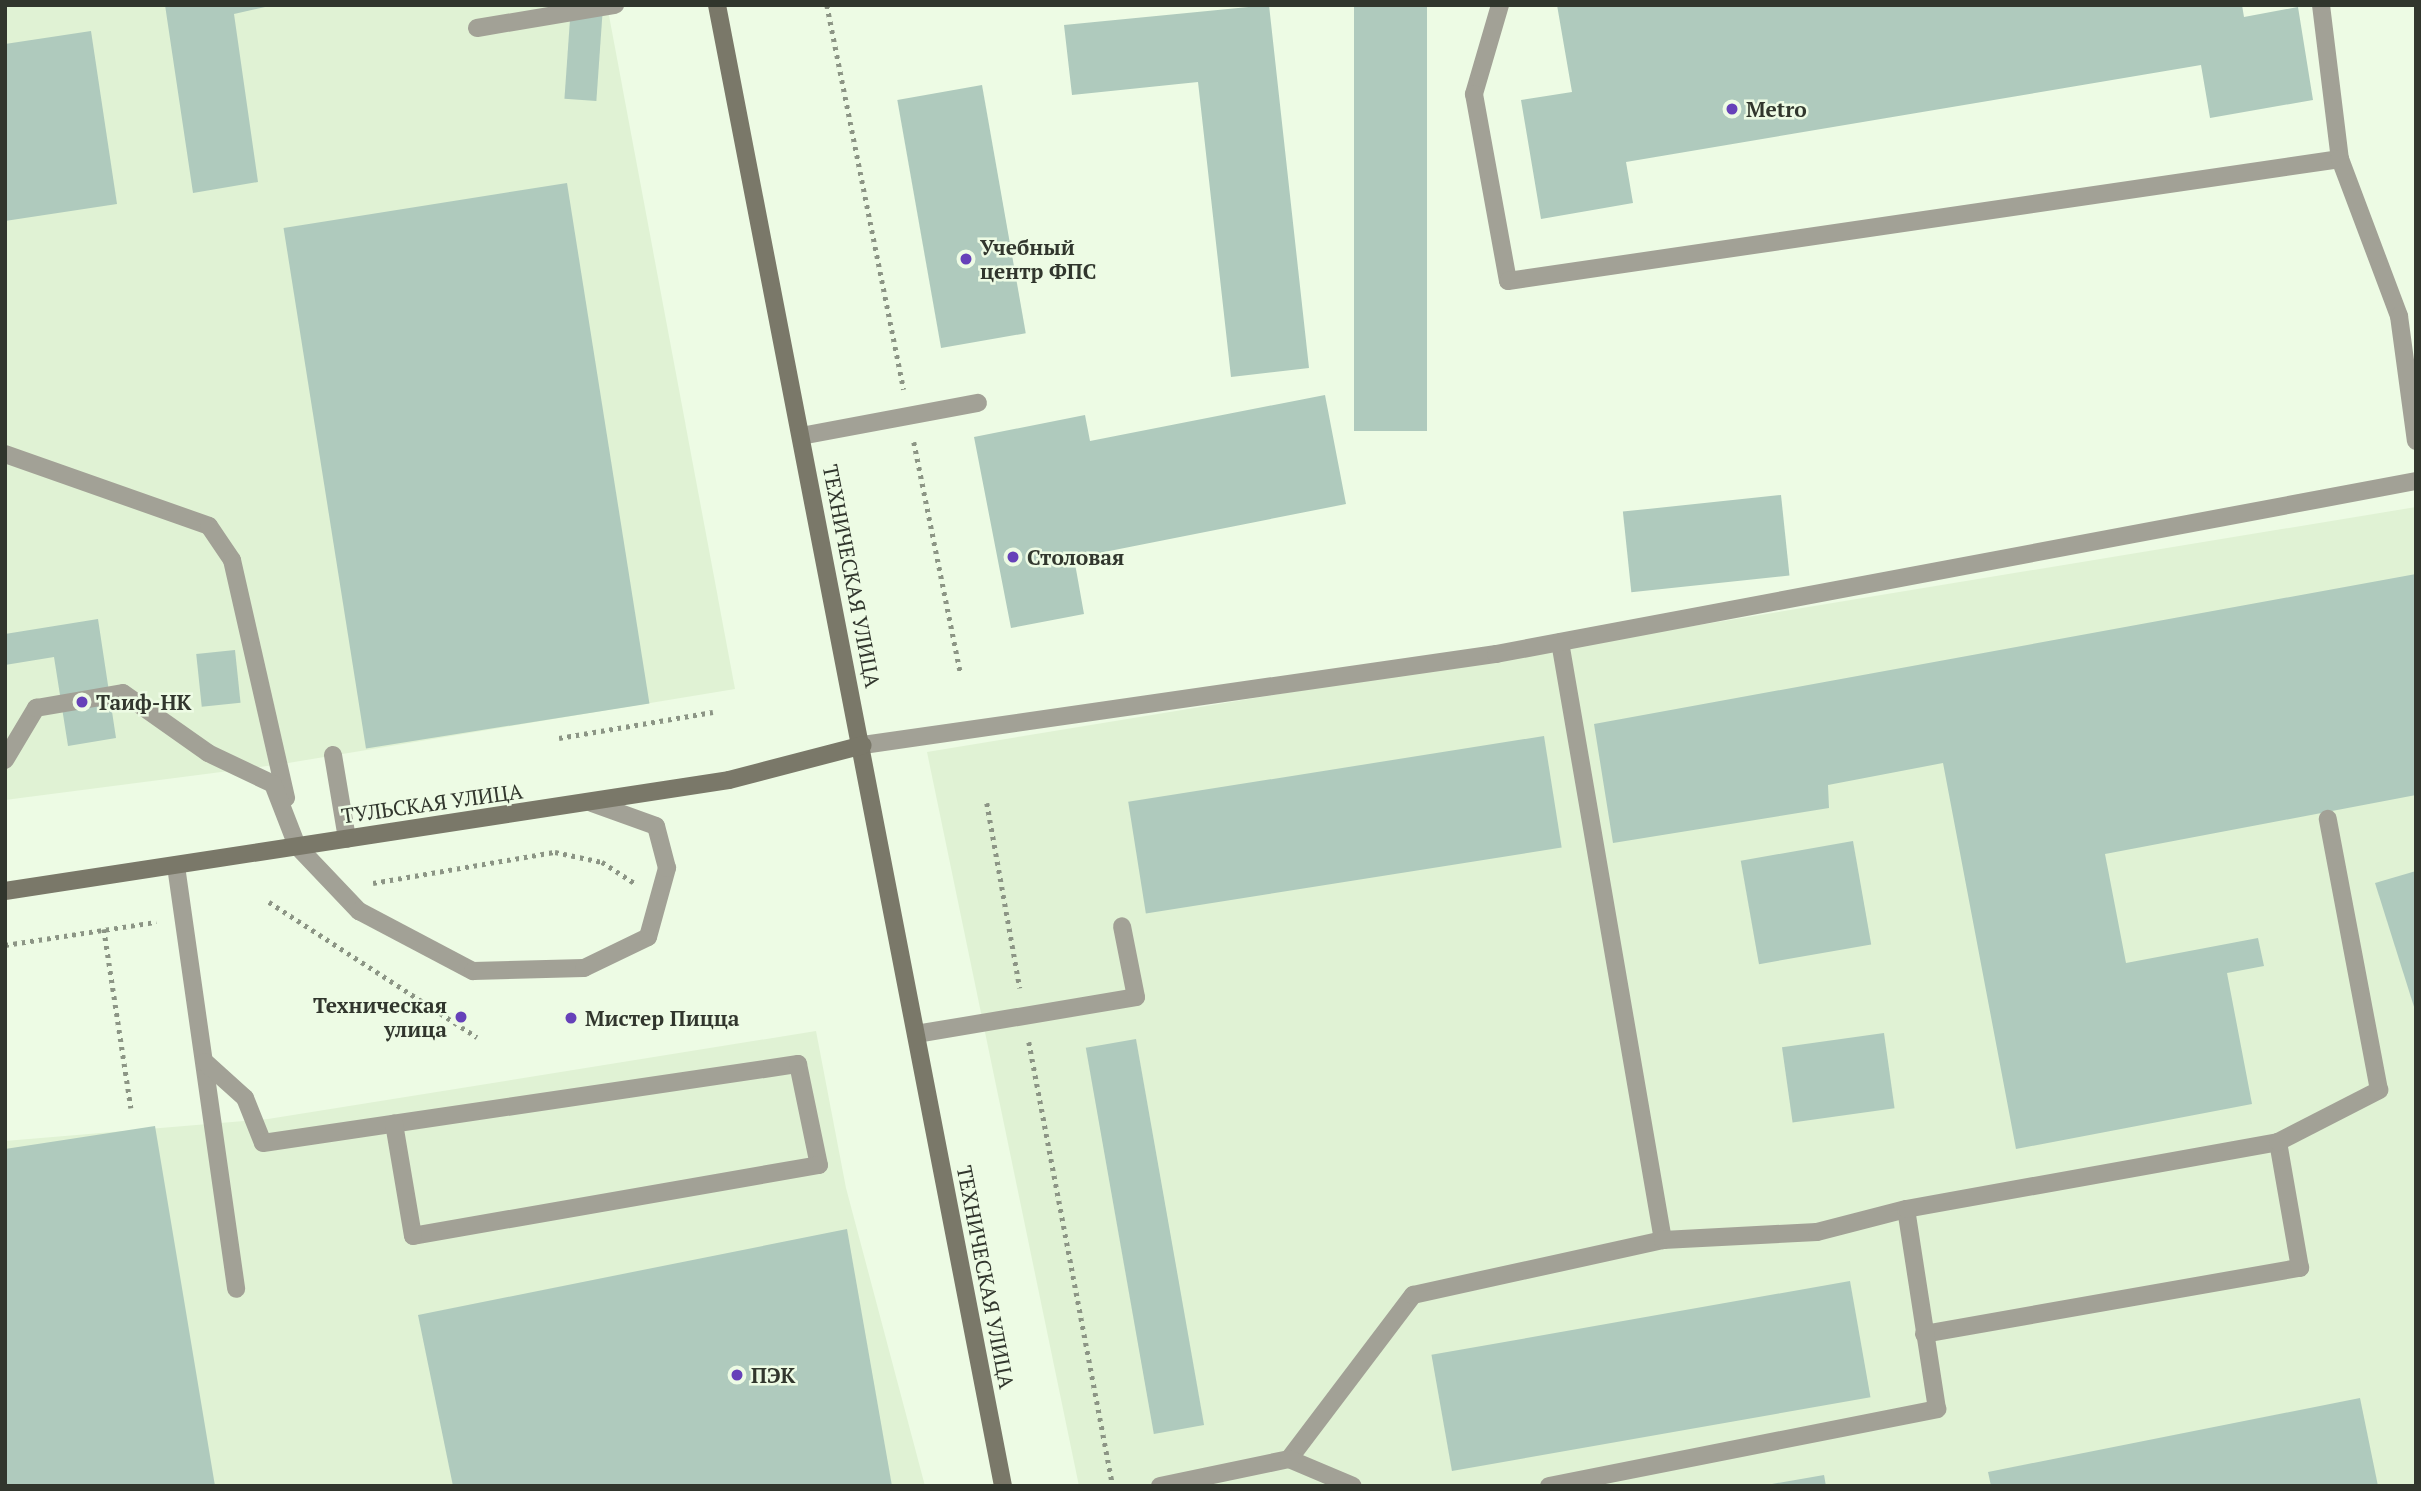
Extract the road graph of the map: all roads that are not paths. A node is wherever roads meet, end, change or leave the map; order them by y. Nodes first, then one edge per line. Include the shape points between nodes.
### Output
1 (615, 5) edge
2 (717, 5) edge
3 (1500, 5) edge
4 (2320, 5) edge
5 (477, 28) dead end
6 (2340, 159) junction
7 (978, 403) dead end
8 (801, 436) junction
9 (2416, 441) edge
10 (5, 454) edge
11 (2416, 481) edge
12 (1560, 642) junction
13 (863, 745) junction
14 (333, 755) dead end
15 (5, 760) edge
16 (592, 803) junction
17 (2328, 819) dead end
18 (347, 839) junction
19 (297, 846) junction
20 (176, 866) junction
21 (5, 891) edge
22 (1122, 926) dead end
23 (916, 1034) junction
24 (205, 1062) junction
25 (394, 1124) junction
26 (2278, 1142) junction
27 (1906, 1209) junction
28 (1663, 1240) junction
29 (236, 1289) dead end
30 (1924, 1334) junction
31 (1289, 1459) junction
32 (1003, 1486) edge
33 (1160, 1486) edge
34 (1353, 1486) edge
35 (1549, 1486) edge

1 - 5 lane
2 - 8 main road, ТЕХНИЧЕСКАЯ УЛИЦА
3 - 6 lane via 1474,93 1508,281
4 - 6 lane
6 - 9 lane via 2399,316
7 - 8 lane
8 - 13 main road, ТЕХНИЧЕСКАЯ УЛИЦА
10 - 19 lane via 209,526 232,560
11 - 12 lane
12 - 13 lane
12 - 28 lane
13 - 16 main road, ТУЛЬСКАЯ УЛИЦА via 729,780
13 - 23 main road, ТЕХНИЧЕСКАЯ УЛИЦА
14 - 18 lane
15 - 19 lane via 36,708 123,693 208,753 272,784
16 - 18 main road, ТУЛЬСКАЯ УЛИЦА
16 - 19 lane via 656,826 667,868 648,937 584,968 473,971 359,911
17 - 26 lane via 2379,1090
18 - 19 main road, ТУЛЬСКАЯ УЛИЦА
19 - 20 main road, ТУЛЬСКАЯ УЛИЦА
20 - 21 main road, ТУЛЬСКАЯ УЛИЦА
20 - 24 lane
22 - 23 lane via 1136,997
23 - 32 main road, ТЕХНИЧЕСКАЯ УЛИЦА
24 - 25 lane via 245,1098 263,1143
24 - 29 lane
25 - 25 lane via 413,1236 819,1165 798,1064
26 - 27 lane
26 - 30 lane via 2300,1268
27 - 28 lane via 1817,1232
27 - 30 lane
28 - 31 lane via 1413,1295
30 - 35 lane via 1937,1409
31 - 33 lane
31 - 34 lane

